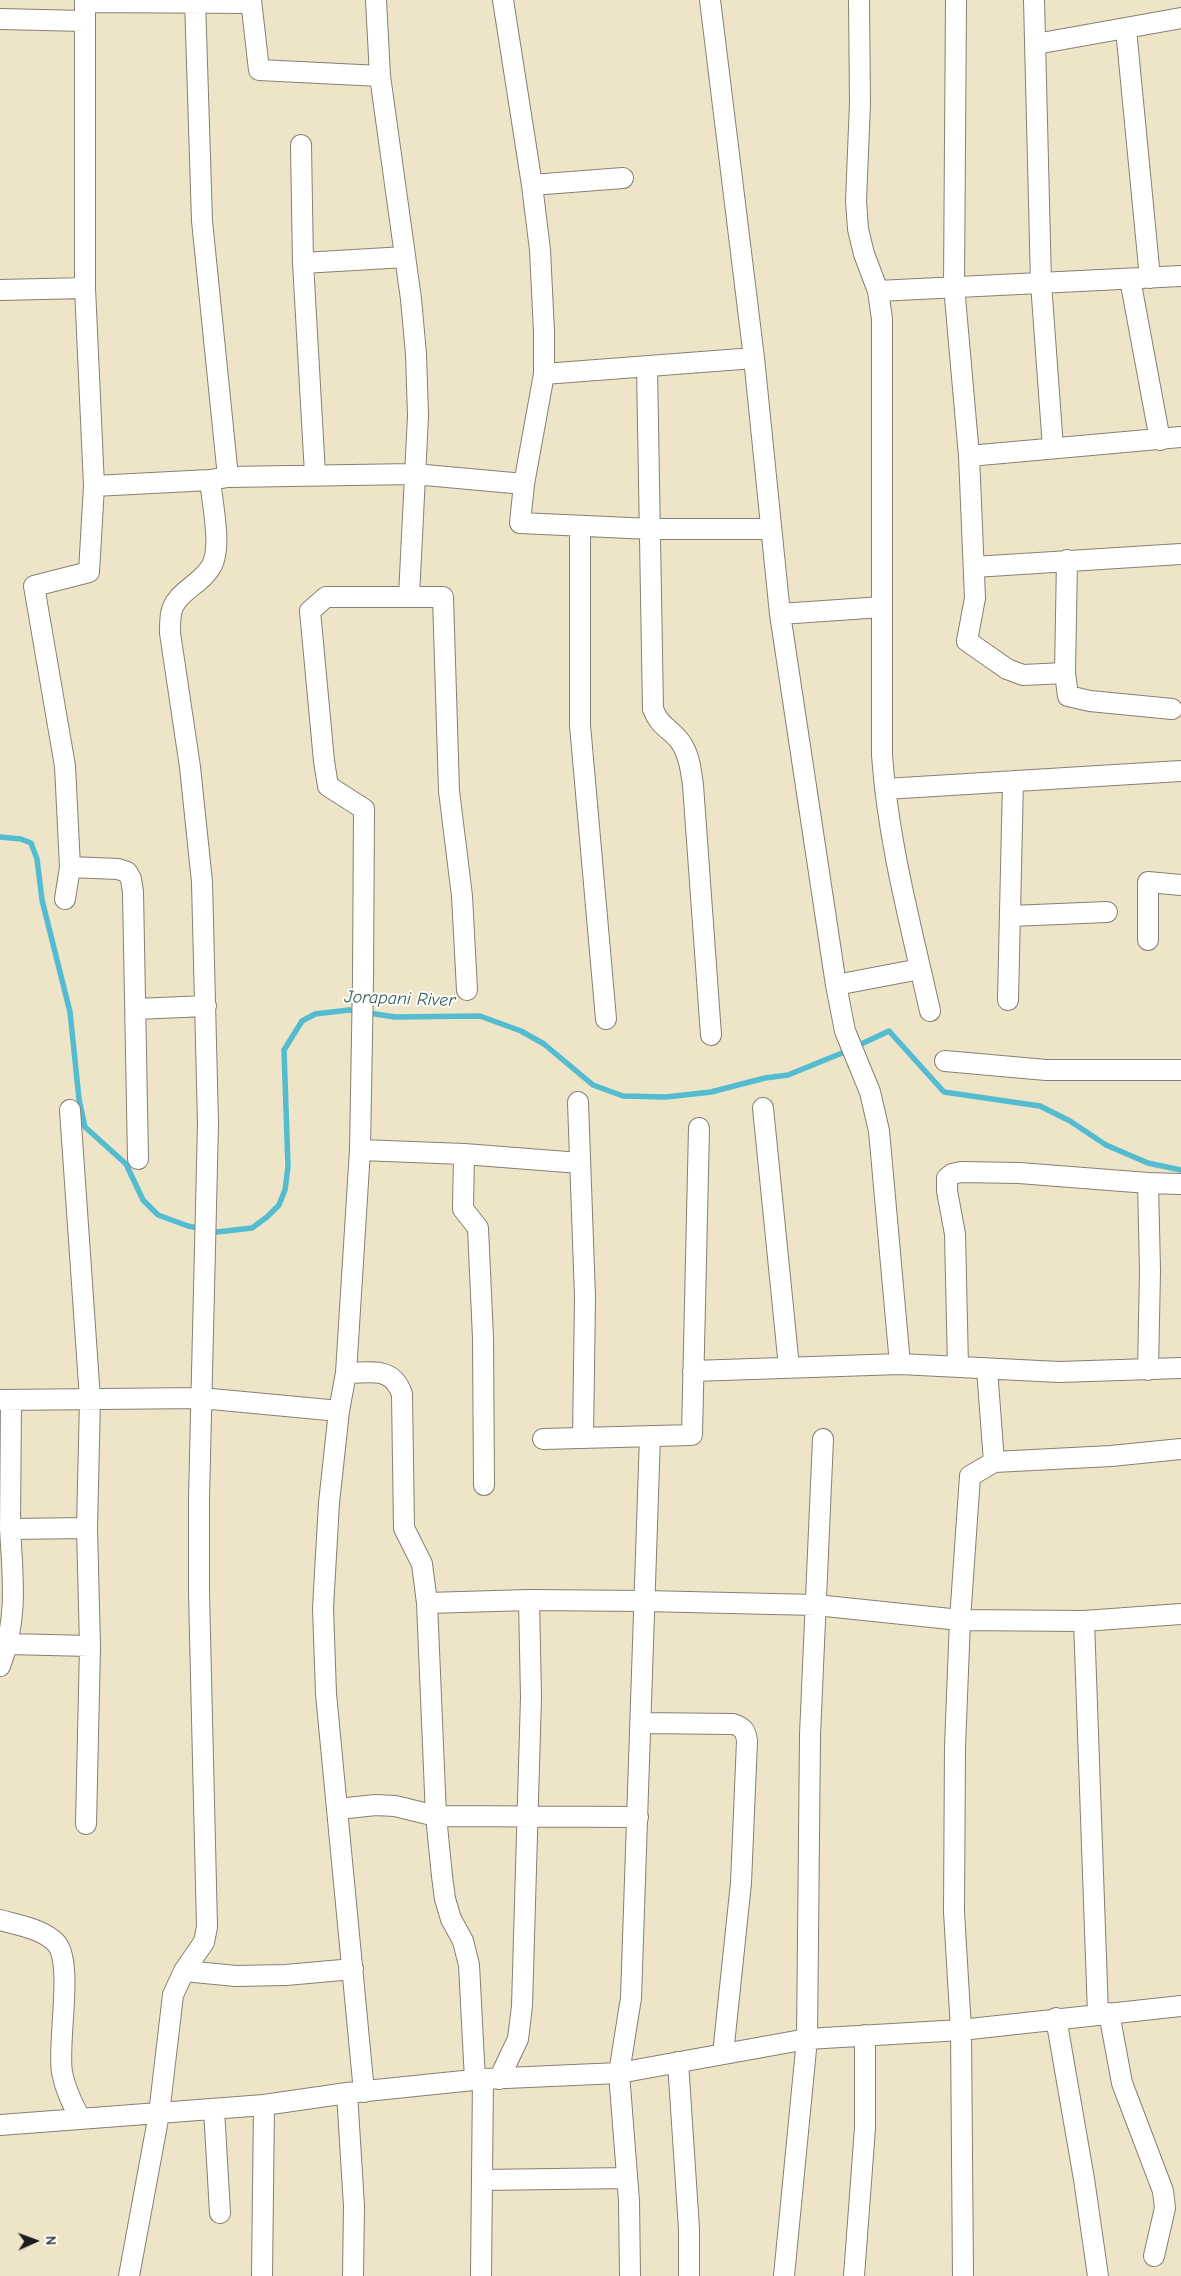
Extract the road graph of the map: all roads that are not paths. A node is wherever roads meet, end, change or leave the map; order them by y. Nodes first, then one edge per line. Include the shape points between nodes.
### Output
1 (376, 0) edge
2 (503, 0) edge
3 (710, 0) edge
4 (859, 0) edge
5 (956, 0) edge
6 (1034, 0) edge
7 (195, 1) edge
8 (250, 1) edge
9 (84, 8) edge
10 (1181, 18) edge
11 (0, 19) edge
12 (1126, 29) junction
13 (1036, 44) junction
14 (380, 76) junction
15 (301, 145) dead end
16 (623, 178) dead end
17 (532, 185) junction
18 (405, 257) junction
19 (303, 263) junction
20 (1181, 276) edge
21 (1140, 278) junction
22 (1041, 283) junction
23 (954, 286) junction
24 (85, 288) junction
25 (0, 290) edge
26 (878, 290) junction
27 (754, 358) junction
28 (647, 367) junction
29 (544, 374) junction
30 (1181, 437) edge
31 (1160, 440) junction
32 (1053, 448) junction
33 (969, 456) junction
34 (315, 474) junction
35 (414, 474) junction
36 (219, 479) junction
37 (524, 484) junction
38 (94, 486) junction
39 (580, 526) junction
40 (651, 529) junction
41 (770, 529) junction
42 (1181, 554) edge
43 (1067, 560) junction
44 (974, 567) junction
45 (408, 596) junction
46 (882, 607) junction
47 (780, 614) junction
48 (1066, 673) junction
49 (1172, 709) dead end
50 (1181, 771) edge
51 (1013, 781) junction
52 (885, 789) junction
53 (70, 867) junction
54 (1181, 885) edge
55 (65, 899) dead end
56 (1108, 912) dead end
57 (1011, 916) junction
58 (1148, 940) dead end
59 (920, 969) junction
60 (836, 985) junction
61 (466, 990) dead end
62 (1008, 1000) dead end
63 (206, 1006) junction
64 (136, 1009) junction
65 (930, 1011) dead end
66 (606, 1018) dead end
67 (711, 1035) dead end
68 (945, 1062) dead end
69 (1181, 1070) edge
70 (578, 1102) dead end
71 (764, 1108) dead end
72 (70, 1110) dead end
73 (699, 1128) dead end
74 (360, 1150) junction
75 (464, 1154) junction
76 (138, 1159) dead end
77 (580, 1163) junction
78 (1148, 1183) junction
79 (1181, 1184) edge
80 (900, 1364) junction
81 (789, 1367) junction
82 (958, 1368) junction
83 (1181, 1368) edge
84 (987, 1369) junction
85 (1148, 1370) junction
86 (693, 1371) junction
87 (346, 1373) junction
88 (201, 1398) junction
89 (90, 1399) junction
90 (5, 1400) edge
91 (339, 1411) junction
92 (650, 1436) junction
93 (583, 1438) junction
94 (543, 1439) dead end
95 (823, 1439) dead end
96 (1181, 1449) edge
97 (994, 1462) junction
98 (484, 1485) dead end
99 (87, 1528) junction
100 (10, 1529) junction
101 (529, 1600) junction
102 (645, 1601) junction
103 (428, 1603) junction
104 (816, 1605) junction
105 (1181, 1614) edge
106 (960, 1620) junction
107 (1084, 1621) junction
108 (8, 1644) junction
109 (90, 1646) junction
110 (0, 1666) edge
111 (641, 1723) junction
112 (338, 1809) junction
113 (527, 1815) junction
114 (436, 1816) junction
115 (638, 1817) junction
116 (86, 1824) dead end
117 (0, 1920) edge
118 (353, 1969) junction
119 (184, 1971) junction
120 (1181, 2006) edge
121 (1103, 2013) junction
122 (1056, 2018) junction
123 (961, 2030) junction
124 (865, 2035) junction
125 (807, 2039) junction
126 (723, 2054) junction
127 (678, 2062) junction
128 (619, 2073) junction
129 (486, 2079) junction
130 (355, 2092) junction
131 (264, 2105) junction
132 (214, 2109) junction
133 (159, 2114) junction
134 (80, 2118) junction
135 (0, 2125) edge
136 (627, 2178) junction
137 (482, 2180) junction
138 (220, 2213) dead end
139 (1154, 2256) dead end
140 (129, 2276) edge
141 (262, 2276) edge
142 (353, 2276) edge
143 (482, 2276) edge
144 (630, 2276) edge
145 (689, 2276) edge
146 (784, 2276) edge
147 (854, 2276) edge
148 (963, 2276) edge
149 (1098, 2276) edge

1 - 14 street
2 - 17 street
3 - 27 street
4 - 26 street via 860,103 856,201 864,254
5 - 23 street
6 - 13 street
7 - 8 street
7 - 9 street
7 - 36 street via 202,221
8 - 14 street via 259,70
9 - 11 street
9 - 24 street
10 - 12 street
12 - 13 street
12 - 21 street
13 - 22 street
14 - 18 street
15 - 19 street
16 - 17 street
17 - 29 street via 540,250
18 - 19 street
18 - 35 street via 416,354 418,416
19 - 34 street
20 - 21 street
21 - 22 street
21 - 31 street
22 - 23 street
22 - 32 street
23 - 26 street
23 - 33 street
24 - 25 street
24 - 38 street
26 - 46 street via 882,319
27 - 28 street
27 - 41 street
28 - 29 street
28 - 40 street
29 - 37 street
30 - 31 street
31 - 32 street
32 - 33 street
33 - 44 street
34 - 35 street
34 - 36 street
35 - 37 street
35 - 45 street
36 - 38 street
36 - 63 street via 214,563 206,575 178,598 171,612 170,633 190,766 202,882
37 - 39 street via 520,523
38 - 53 street via 89,572 34,586 64,766
39 - 40 street
39 - 66 street via 580,725
40 - 41 street
40 - 67 street via 653,709 658,722 683,745 689,760
41 - 47 street
42 - 43 street
43 - 44 street
43 - 48 street
44 - 48 street via 975,598 967,641 1007,670 1023,675
45 - 61 street via 443,597 449,791 462,896
45 - 74 street via 326,597 310,611 328,786 364,809
46 - 47 street
46 - 52 street
47 - 60 street
48 - 49 street via 1068,696
50 - 51 street
51 - 52 street
51 - 57 street
52 - 59 street via 903,896
53 - 55 street
53 - 64 street via 118,869 127,872 131,879
54 - 58 street via 1148,882
56 - 57 street
57 - 62 street
59 - 60 street
59 - 65 street
60 - 80 street via 845,1031 870,1092 879,1131
63 - 64 street
63 - 88 street via 208,1123
64 - 76 street
68 - 69 street via 1046,1070
70 - 77 street
71 - 81 street
72 - 89 street
73 - 86 street
74 - 75 street
74 - 87 street
75 - 77 street
75 - 98 street via 463,1209 478,1228
77 - 93 street via 584,1297
78 - 79 street
78 - 82 street via 1020,1173 952,1174 948,1178 947,1191 955,1234
78 - 85 street
80 - 81 street
80 - 82 street
81 - 86 street
82 - 84 street
83 - 85 street
84 - 85 street via 1059,1372
84 - 97 street
86 - 92 street via 692,1435
87 - 91 street
87 - 103 street via 380,1373 398,1382 402,1394 404,1528 422,1564
88 - 89 street
88 - 91 street
88 - 119 street via 199,1584 207,1927 204,1942
89 - 90 street
89 - 99 street
90 - 100 street
91 - 112 street via 329,1502 323,1608 326,1694
92 - 93 street
92 - 102 street
93 - 94 street
95 - 104 street
96 - 97 street
97 - 106 street via 970,1476
99 - 100 street
99 - 109 street
100 - 108 street via 13,1617
101 - 102 street
101 - 103 street
101 - 113 street via 531,1698
102 - 104 street
102 - 111 street
103 - 114 street
104 - 106 street
104 - 125 street via 810,1736
105 - 107 street
106 - 107 street
106 - 123 street via 954,1912
107 - 121 street
108 - 109 street
108 - 110 street
109 - 116 street
111 - 115 street
111 - 126 street via 733,1724 746,1732 741,1883
112 - 114 street via 395,1806
112 - 118 street
113 - 114 street
113 - 115 street
113 - 129 street via 521,2024 518,2039
114 - 129 street via 445,1899 450,1919 463,1941 469,1965
115 - 128 street via 631,1998
117 - 134 street via 46,1935 58,1944 64,1963 62,2070 69,2098
118 - 119 street via 236,1976
118 - 130 street
119 - 133 street via 173,1995
120 - 121 street
121 - 122 street
121 - 139 street via 1122,2083 1163,2191 1165,2208
122 - 123 street
122 - 149 street
123 - 124 street
123 - 148 street
124 - 125 street
124 - 147 street via 864,2146
125 - 126 street
125 - 146 street
126 - 127 street
127 - 128 street
127 - 145 street
128 - 129 street
128 - 136 street
129 - 130 street
129 - 137 street
130 - 131 street
130 - 142 street
131 - 132 street
131 - 141 street
132 - 133 street
132 - 138 street
133 - 134 street
133 - 140 street
134 - 135 street
136 - 137 street
136 - 144 street
137 - 143 street

